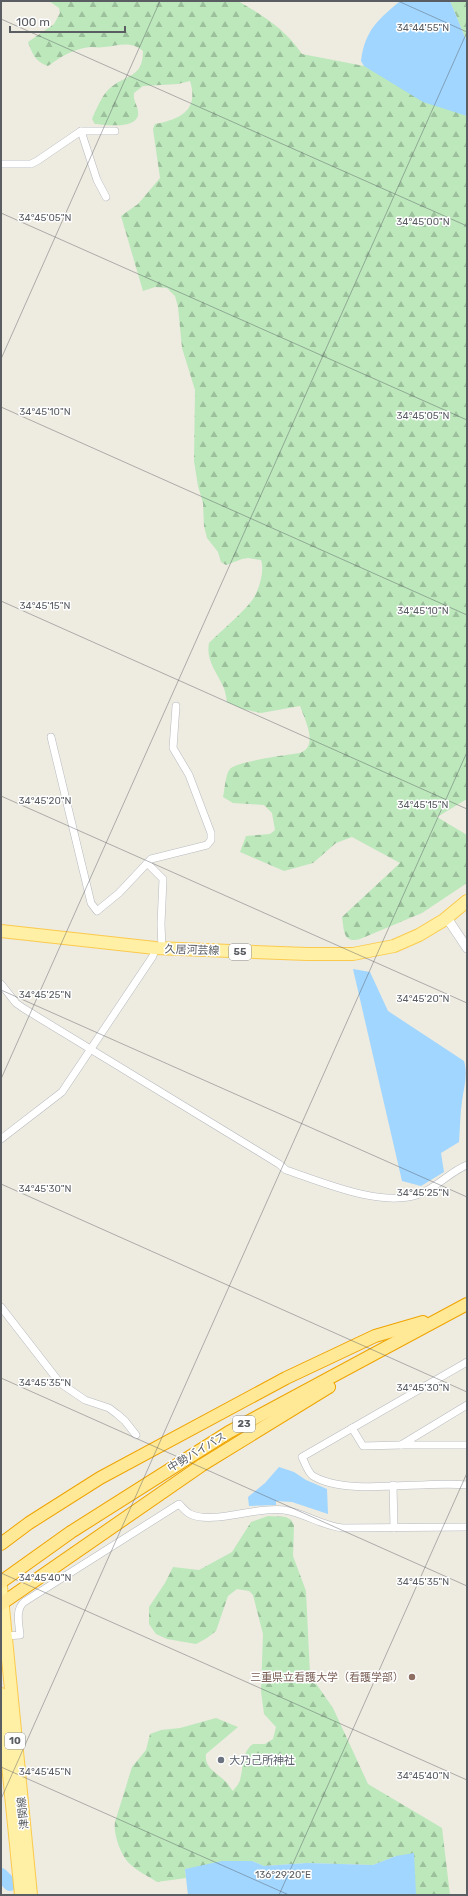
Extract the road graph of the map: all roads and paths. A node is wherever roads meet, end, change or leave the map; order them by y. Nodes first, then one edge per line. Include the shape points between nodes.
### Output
1 (115, 131) dead end
2 (81, 132) junction
3 (1, 164) edge
4 (106, 197) dead end
5 (176, 706) dead end
6 (50, 737) dead end
7 (147, 862) junction
8 (467, 902) edge
9 (447, 918) junction
10 (1, 931) edge
11 (467, 948) edge
12 (158, 949) junction
13 (1, 984) edge
14 (90, 1049) junction
15 (1, 1139) edge
16 (467, 1165) edge
17 (467, 1304) edge
18 (1, 1307) edge
19 (446, 1315) junction
20 (467, 1362) edge
21 (467, 1405) edge
22 (352, 1428) junction
23 (136, 1435) dead end
24 (401, 1445) junction
25 (467, 1445) edge
26 (393, 1485) junction
27 (467, 1485) edge
28 (467, 1527) edge
29 (394, 1528) junction
30 (1, 1544) edge
31 (1, 1582) edge
32 (1, 1587) edge
33 (2, 1603) edge
34 (6, 1636) junction
35 (1, 1694) edge
36 (21, 1895) edge
37 (31, 1895) edge

1 - 2 street
2 - 3 street via 31,164
2 - 4 street via 97,180
5 - 7 street via 173,748 200,802 211,840 207,845
6 - 7 street via 91,903 96,912 119,893
7 - 12 street via 163,879
8 - 9 main road, 久居河芸線 / 55
9 - 11 street
9 - 12 main road, 久居河芸線 / 55 via 394,946 353,954
10 - 12 main road, 久居河芸線 / 55
12 - 14 street
13 - 14 street via 16,1003
14 - 15 street via 62,1092
14 - 16 street via 286,1170 355,1193 400,1199 417,1195
17 - 19 highway, 中勢バイパス / 23
18 - 23 street via 60,1383 85,1400 109,1408 125,1420
19 - 30 highway via 375,1336 286,1378 100,1478
19 - 31 highway, 中勢バイパス / 23 via 230,1432 147,1483
19 - 33 highway via 232,1446
20 - 22 street
21 - 24 street
22 - 24 street via 363,1446
22 - 26 street via 302,1458 311,1475 330,1483 350,1486
24 - 25 street
26 - 27 street
26 - 29 street
28 - 29 street
29 - 34 street via 335,1528 291,1511 269,1509 204,1518 191,1515 179,1504 24,1602 18,1612 20,1635
32 - 33 main road, 津関線 / 10
33 - 34 main road, 津関線 / 10
34 - 37 main road, 津関線 / 10
35 - 36 main road, 津関線 / 10

